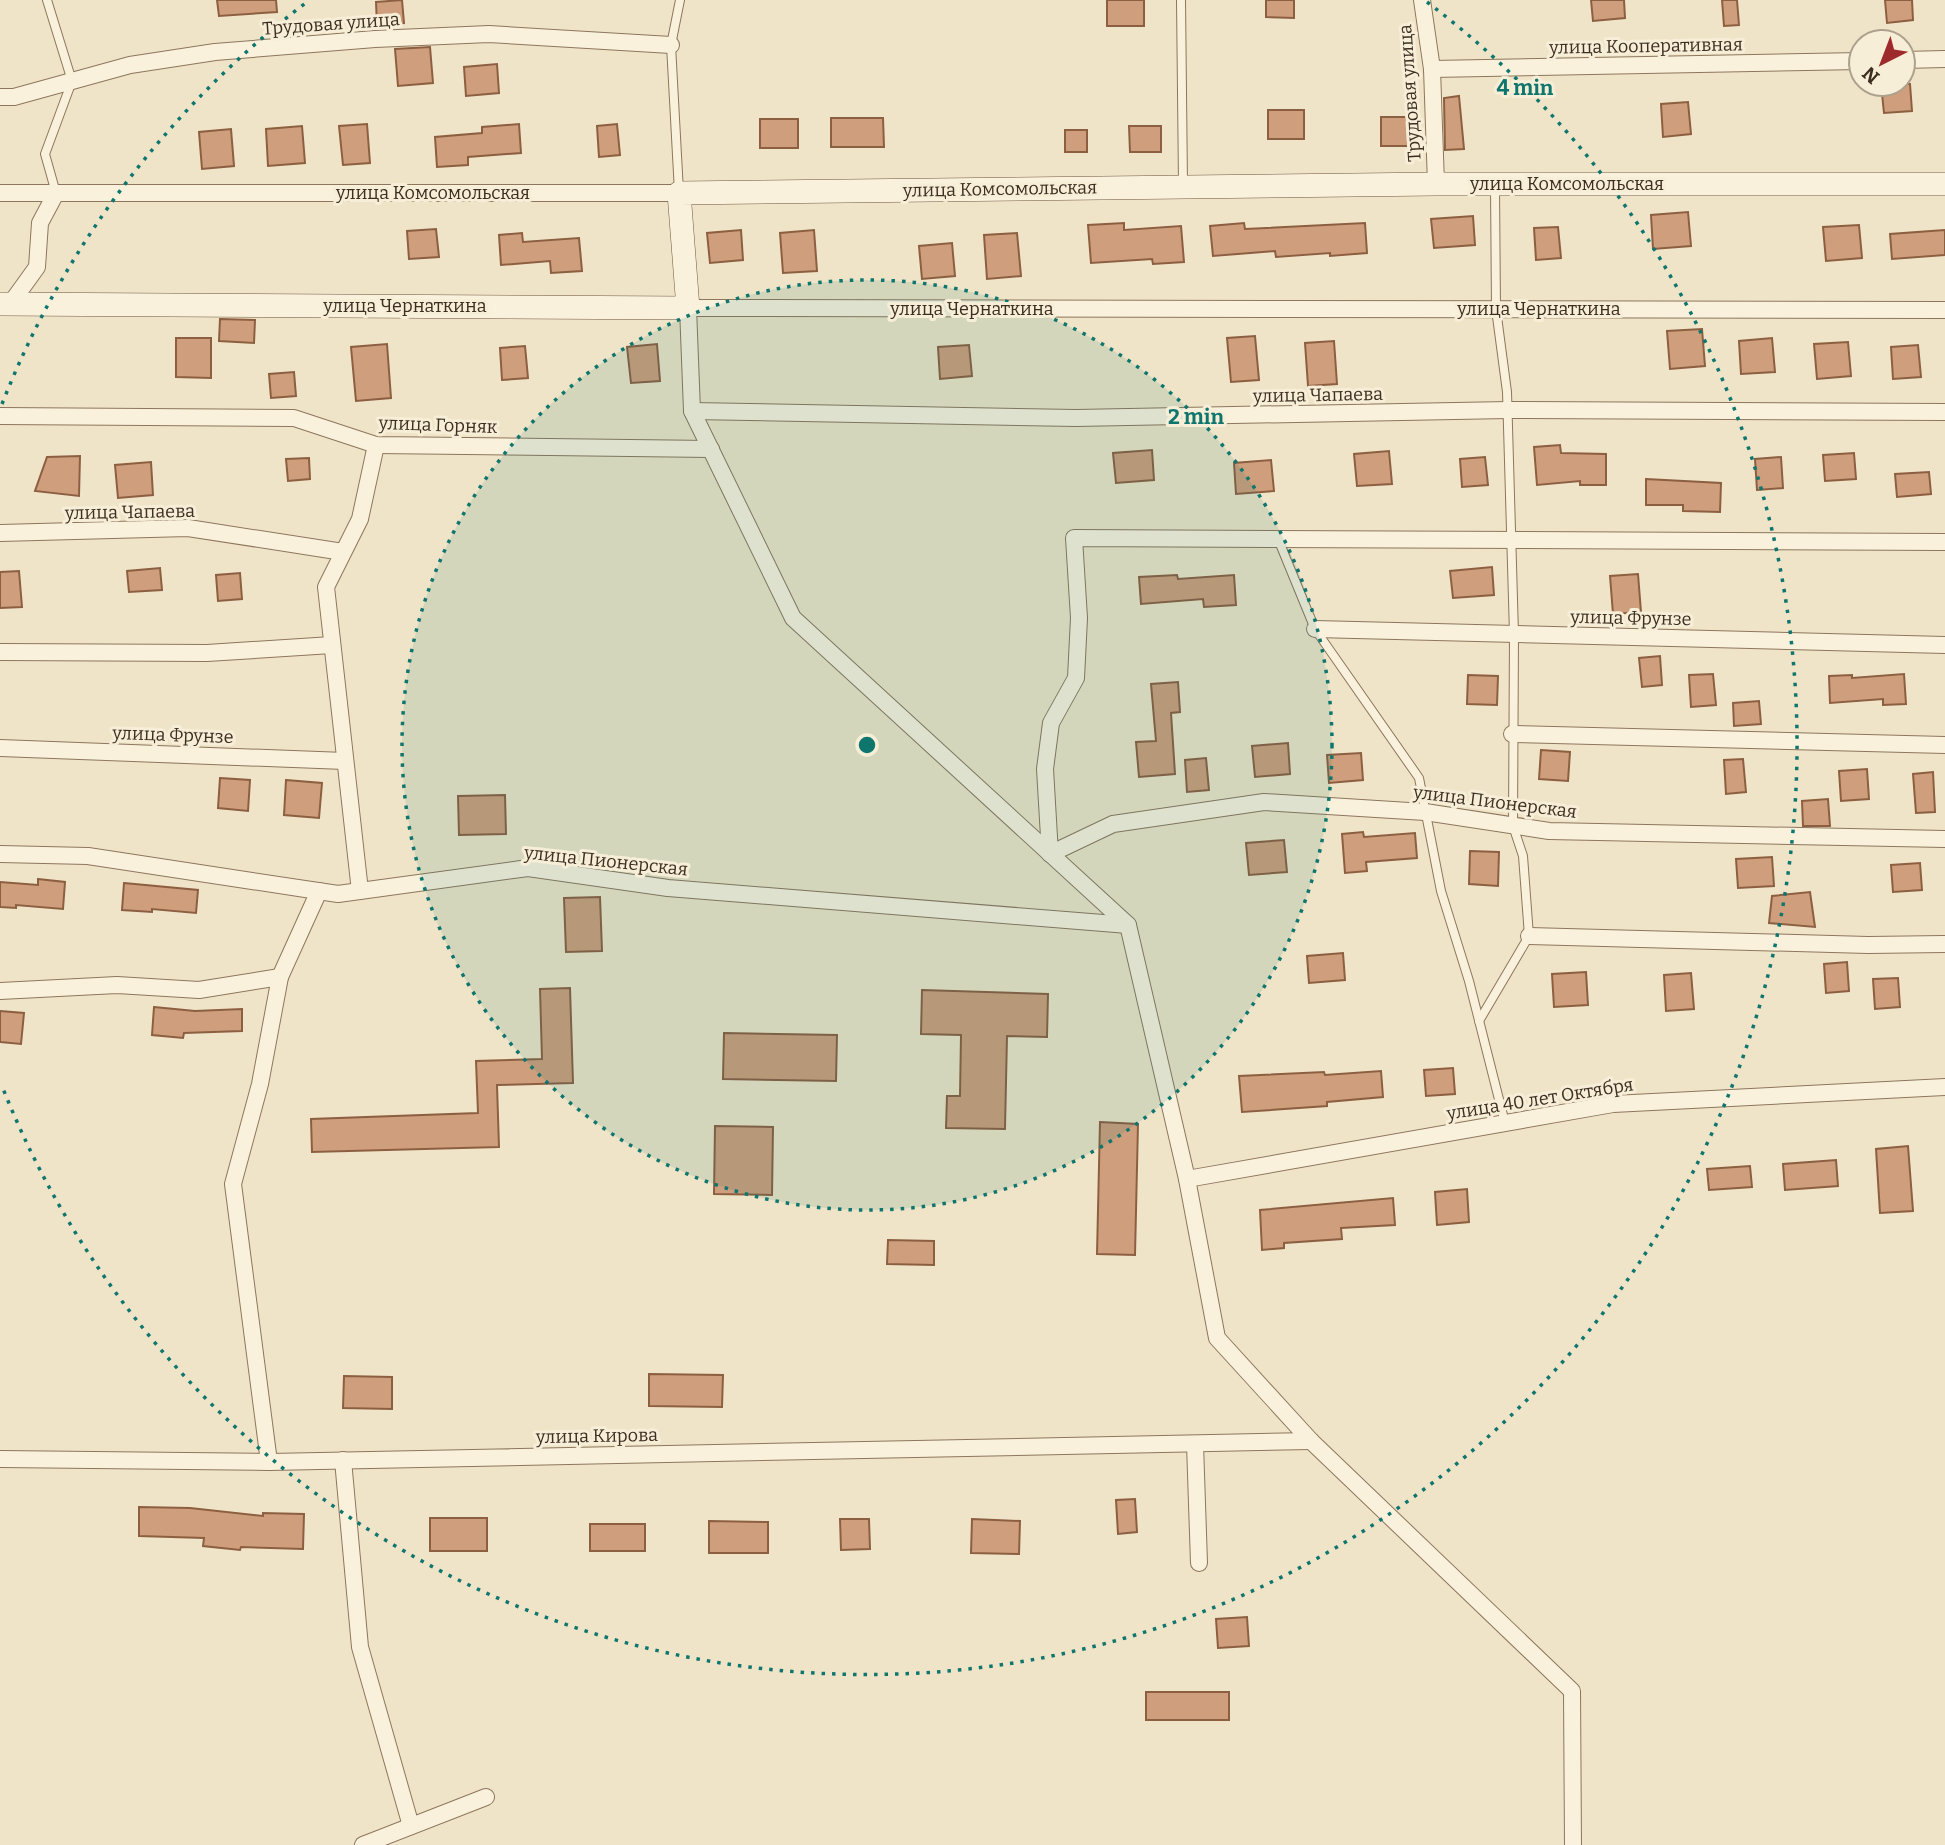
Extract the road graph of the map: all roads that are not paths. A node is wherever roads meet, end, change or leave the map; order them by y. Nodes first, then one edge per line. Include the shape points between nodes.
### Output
1 (47, 0) edge
2 (680, 0) edge
3 (1181, 0) edge
4 (1422, 0) edge
5 (671, 45) junction
6 (1945, 59) edge
7 (1917, 60) edge
8 (1847, 61) edge
9 (1432, 69) junction
10 (72, 81) junction
11 (0, 97) edge
12 (1436, 184) junction
13 (1495, 184) junction
14 (1945, 184) edge
15 (1183, 187) junction
16 (0, 193) edge
17 (56, 193) junction
18 (679, 193) junction
19 (5, 304) edge
20 (688, 309) junction
21 (1496, 309) junction
22 (1945, 310) edge
23 (1508, 410) junction
24 (692, 411) junction
25 (1945, 412) edge
26 (0, 416) edge
27 (376, 445) junction
28 (711, 449) junction
29 (0, 533) edge
30 (1278, 539) junction
31 (1510, 540) junction
32 (1945, 542) edge
33 (343, 552) junction
34 (1315, 629) junction
35 (1514, 634) junction
36 (332, 645) junction
37 (1945, 645) edge
38 (0, 652) edge
39 (1512, 734) junction
40 (1945, 745) edge
41 (0, 748) edge
42 (345, 761) junction
43 (1424, 812) junction
44 (1513, 826) junction
45 (1945, 839) edge
46 (0, 854) edge
47 (1050, 854) junction
48 (319, 891) junction
49 (360, 891) junction
50 (1128, 925) junction
51 (1529, 936) junction
52 (1945, 944) edge
53 (280, 977) junction
54 (0, 991) edge
55 (1479, 1021) junction
56 (1945, 1087) edge
57 (1505, 1123) junction
58 (1187, 1179) junction
59 (1311, 1441) junction
60 (1195, 1444) junction
61 (0, 1460) edge
62 (343, 1460) junction
63 (269, 1462) junction
64 (1199, 1563) dead end
65 (486, 1797) dead end
66 (411, 1826) junction
67 (363, 1845) edge
68 (1573, 1845) edge

1 - 10 lane
2 - 5 lane
3 - 15 lane
4 - 9 street, Трудовая улица
5 - 10 street, Трудовая улица via 489,34 374,39 215,52 130,65
5 - 18 lane
6 - 7 street
8 - 9 street, улица Кооперативная
9 - 12 street, Трудовая улица
10 - 11 street, Трудовая улица
10 - 17 lane via 45,154
12 - 13 street, улица Комсомольская
12 - 15 street, улица Комсомольская
13 - 14 street, улица Комсомольская
13 - 21 lane
15 - 18 street, улица Комсомольская
16 - 17 street, улица Комсомольская
17 - 18 street, улица Комсомольская
17 - 19 street via 40,223 37,267
18 - 20 street
19 - 20 street, улица Чернаткина
20 - 21 street, улица Чернаткина
20 - 24 street
21 - 22 street, улица Чернаткина
21 - 23 lane
23 - 24 street, улица Чапаева via 1076,418
23 - 25 street, улица Чапаева
23 - 31 lane
24 - 28 street
26 - 27 street, улица Горняк via 294,418
27 - 28 street, улица Горняк
27 - 33 street via 360,519
28 - 47 street via 793,618
29 - 33 street, улица Чапаева via 188,528
30 - 31 street
30 - 34 lane
30 - 47 street via 1074,538 1079,618 1076,678 1051,723 1045,769
31 - 32 street
31 - 35 lane
33 - 36 street via 326,587
34 - 35 street, улица Фрунзе
34 - 43 lane via 1419,778
35 - 37 street, улица Фрунзе
35 - 39 lane
36 - 38 street via 207,653
36 - 42 street
39 - 40 street
39 - 44 lane
41 - 42 street, улица Фрунзе
42 - 49 street
43 - 44 street, улица Пионерская
43 - 47 street, улица Пионерская via 1264,802 1113,824
43 - 55 lane via 1441,891
44 - 45 street, улица Пионерская via 1549,831
44 - 51 lane via 1523,856
46 - 48 street, улица Пионерская via 88,856
47 - 50 street
48 - 49 street, улица Пионерская
48 - 53 street
49 - 50 street, улица Пионерская via 528,868 668,888
50 - 58 street
51 - 52 street
51 - 55 lane
53 - 54 street via 199,990 117,985
53 - 63 street via 260,1084 233,1184
55 - 57 lane
56 - 57 street, улица 40 лет Октября via 1613,1104
57 - 58 street, улица 40 лет Октября
58 - 59 street via 1217,1338
59 - 60 street, улица Кирова
59 - 68 street via 1572,1691
60 - 62 street, улица Кирова
60 - 64 street
61 - 63 street, улица Кирова
62 - 63 street, улица Кирова
62 - 66 street via 360,1647
65 - 66 street
66 - 67 street

